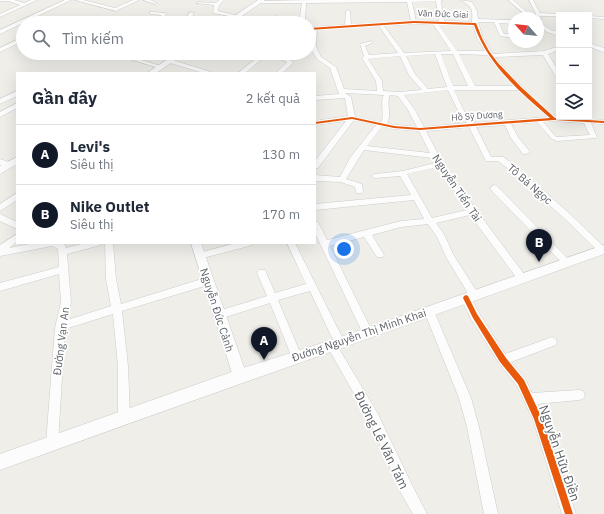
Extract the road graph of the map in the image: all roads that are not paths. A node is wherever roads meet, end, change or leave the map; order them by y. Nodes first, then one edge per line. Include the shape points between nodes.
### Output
1 (0, 0) edge
2 (35, 0) edge
3 (69, 0) edge
4 (77, 0) edge
5 (93, 0) edge
6 (136, 0) edge
7 (144, 0) edge
8 (222, 0) edge
9 (439, 0) edge
10 (462, 0) edge
11 (510, 0) edge
12 (530, 0) edge
13 (260, 1) edge
14 (409, 1) junction
15 (155, 2) dead end
16 (88, 3) junction
17 (198, 3) dead end
18 (304, 3) junction
19 (217, 4) junction
20 (25, 5) junction
21 (348, 12) dead end
22 (525, 12) edge
23 (536, 12) edge
24 (152, 13) dead end
25 (192, 13) dead end
26 (556, 15) edge
27 (0, 16) edge
28 (38, 16) edge
29 (163, 16) edge
30 (190, 16) edge
31 (233, 16) edge
32 (238, 16) edge
33 (303, 16) edge
34 (544, 16) edge
35 (592, 17) edge
36 (604, 18) edge
37 (0, 19) edge
38 (414, 22) junction
39 (442, 22) junction
40 (475, 22) junction
41 (496, 22) junction
42 (508, 22) edge
43 (434, 23) junction
44 (16, 24) edge
45 (380, 24) junction
46 (16, 26) edge
47 (348, 26) junction
48 (544, 27) edge
49 (316, 29) edge
50 (0, 32) edge
51 (556, 33) edge
52 (508, 36) edge
53 (16, 42) edge
54 (370, 42) dead end
55 (592, 46) edge
56 (556, 49) edge
57 (0, 50) edge
58 (604, 50) edge
59 (437, 52) junction
60 (455, 52) junction
61 (316, 53) edge
62 (545, 53) junction
63 (402, 54) junction
64 (489, 55) junction
65 (368, 56) junction
66 (137, 60) edge
67 (172, 60) edge
68 (257, 60) edge
69 (286, 60) edge
70 (169, 62) junction
71 (161, 67) junction
72 (153, 72) edge
73 (205, 72) edge
74 (242, 72) edge
75 (280, 72) edge
76 (556, 73) edge
77 (472, 87) junction
78 (451, 88) junction
79 (520, 88) junction
80 (427, 91) junction
81 (380, 92) junction
82 (343, 93) junction
83 (16, 94) edge
84 (388, 94) junction
85 (400, 94) junction
86 (316, 98) edge
87 (0, 102) edge
88 (16, 106) edge
89 (0, 115) edge
90 (352, 118) junction
91 (554, 119) joint
92 (539, 120) junction
93 (582, 120) edge
94 (587, 121) junction
95 (604, 122) edge
96 (316, 123) edge
97 (507, 123) junction
98 (380, 124) junction
99 (472, 126) junction
100 (420, 129) junction
101 (362, 148) junction
102 (526, 152) dead end
103 (437, 160) junction
104 (9, 162) edge
105 (316, 163) edge
106 (0, 171) edge
107 (403, 173) junction
108 (375, 176) dead end
109 (316, 178) edge
110 (342, 180) junction
111 (494, 188) dead end
112 (359, 191) dead end
113 (16, 197) edge
114 (416, 197) junction
115 (0, 208) edge
116 (316, 208) edge
117 (472, 212) junction
118 (0, 217) edge
119 (430, 221) junction
120 (16, 225) edge
121 (316, 226) edge
122 (367, 234) junction
123 (16, 238) edge
124 (45, 244) edge
125 (54, 244) edge
126 (94, 244) edge
127 (109, 244) edge
128 (196, 244) edge
129 (244, 244) edge
130 (291, 244) edge
131 (325, 244) junction
132 (603, 249) edge
133 (0, 251) edge
134 (63, 252) junction
135 (380, 255) dead end
136 (199, 256) junction
137 (567, 263) junction
138 (64, 269) junction
139 (262, 273) dead end
140 (522, 278) junction
141 (208, 281) junction
142 (312, 286) junction
143 (0, 287) edge
144 (470, 296) junction
145 (272, 298) junction
146 (117, 308) junction
147 (428, 311) junction
148 (219, 314) junction
149 (61, 326) junction
150 (368, 333) junction
151 (552, 342) dead end
152 (336, 344) junction
153 (297, 357) junction
154 (503, 360) junction
155 (240, 376) junction
156 (579, 395) dead end
157 (529, 399) junction
158 (124, 417) junction
159 (52, 443) junction
160 (0, 462) edge
161 (420, 514) edge
162 (491, 514) edge
163 (569, 514) edge

1 - 20 street
2 - 20 street
3 - 28 street
4 - 16 street
5 - 16 street
6 - 16 street via 116,10
7 - 15 street
8 - 19 street
9 - 14 street
9 - 39 street
10 - 40 street via 470,2 475,11
11 - 22 street
12 - 23 street
13 - 18 street
13 - 32 main road
14 - 18 street
14 - 38 street
17 - 19 street
18 - 33 street
19 - 31 street via 215,12
20 - 27 street
21 - 47 street
24 - 29 street via 164,14
25 - 30 street
26 - 34 street
35 - 36 street
37 - 44 street
38 - 43 street, Văn Đức Giai
38 - 45 street, Văn Đức Giai
39 - 40 street, Văn Đức Giai
39 - 43 street, Văn Đức Giai
40 - 41 street
40 - 64 street, Văn Đức Giai via 478,35
41 - 42 street
41 - 52 street via 502,36
43 - 60 street
45 - 47 street, Văn Đức Giai
45 - 63 street
46 - 50 street
47 - 49 street, Văn Đức Giai
48 - 51 street
53 - 57 street
54 - 65 street via 362,46
55 - 58 street
56 - 62 street
59 - 60 street
59 - 63 street
59 - 78 street, Tô Bá Ngọc
60 - 64 street
60 - 77 street
61 - 82 street via 319,58 334,67
62 - 64 street
62 - 76 street
63 - 65 street
63 - 80 street via 412,75
64 - 79 street, Văn Đức Giai
65 - 81 street via 365,58 379,81
66 - 71 street
67 - 70 main road
68 - 74 street
69 - 75 street via 291,62
70 - 71 main road
70 - 73 street
71 - 72 main road
77 - 78 street
77 - 79 street
78 - 80 street
78 - 99 street, Tô Bá Ngọc via 461,111
79 - 91 street, Văn Đức Giai
80 - 85 street
81 - 82 street
81 - 84 street
82 - 86 street
82 - 90 street via 348,97
83 - 87 street
84 - 85 street
84 - 98 street via 384,99 387,112 385,122
85 - 100 street, Nguyễn Tiến Tài
88 - 89 street
90 - 96 street, Hồ Sỹ Dương
90 - 98 street, Hồ Sỹ Dương
90 - 105 street
91 - 92 street, Hồ Sỹ Dương
92 - 94 street via 557,139 594,137
92 - 97 street, Hồ Sỹ Dương
93 - 94 street, Hồ Sỹ Dương
94 - 95 street, Hồ Sỹ Dương
97 - 99 street, Hồ Sỹ Dương
97 - 102 street
98 - 100 street, Hồ Sỹ Dương
98 - 101 street
99 - 100 street, Hồ Sỹ Dương
99 - 132 street, Tô Bá Ngọc via 489,158 500,159 515,170
100 - 103 street, Nguyễn Tiến Tài
101 - 103 street
101 - 110 street
103 - 107 street
103 - 117 street, Nguyễn Tiến Tài
104 - 106 main road
107 - 108 street
107 - 114 street, Nguyễn Hữu Điền
109 - 110 street
110 - 112 street via 358,186
111 - 137 street
113 - 115 street
114 - 116 street
114 - 119 street, Nguyễn Hữu Điền
117 - 119 street
117 - 140 street, Nguyễn Tiến Tài
118 - 120 street
119 - 122 street via 402,224
119 - 144 street, Nguyễn Hữu Điền via 441,236
121 - 131 street
122 - 131 street
122 - 135 street
123 - 133 street
124 - 133 street
125 - 134 street via 62,247
126 - 134 street
127 - 146 street via 111,279
128 - 136 street, Nguyễn Đức Cảnh
129 - 136 street
130 - 142 street, Đường Lê Văn Tám
131 - 150 street
132 - 137 main road, Đường Nguyễn Thị Minh Khai
134 - 138 street, Đường Vạn An
136 - 141 street, Nguyễn Đức Cảnh
137 - 140 main road, Đường Nguyễn Thị Minh Khai
138 - 143 street
138 - 149 street, Đường Vạn An via 66,302
139 - 145 street
140 - 144 main road, Đường Nguyễn Thị Minh Khai
141 - 146 street
141 - 148 street, Nguyễn Đức Cảnh
142 - 145 street
142 - 152 street, Đường Lê Văn Tám
144 - 147 main road, Đường Nguyễn Thị Minh Khai
144 - 154 street, Nguyễn Hữu Điền via 476,316
145 - 148 street
145 - 153 street
146 - 149 street
146 - 158 street via 123,366
147 - 150 main road, Đường Nguyễn Thị Minh Khai
147 - 162 street via 464,398 477,443 484,490
148 - 155 street, Nguyễn Đức Cảnh
149 - 159 street, Đường Vạn An
150 - 152 main road, Đường Nguyễn Thị Minh Khai
151 - 154 street
152 - 153 main road, Đường Nguyễn Thị Minh Khai
152 - 161 street, Đường Lê Văn Tám
153 - 155 main road, Đường Nguyễn Thị Minh Khai
154 - 157 street, Nguyễn Hữu Điền via 521,382
155 - 158 main road, Đường Nguyễn Thị Minh Khai
156 - 157 street
157 - 163 street, Nguyễn Hữu Điền via 538,418
158 - 159 main road, Đường Nguyễn Thị Minh Khai
159 - 160 main road, Đường Nguyễn Thị Minh Khai

